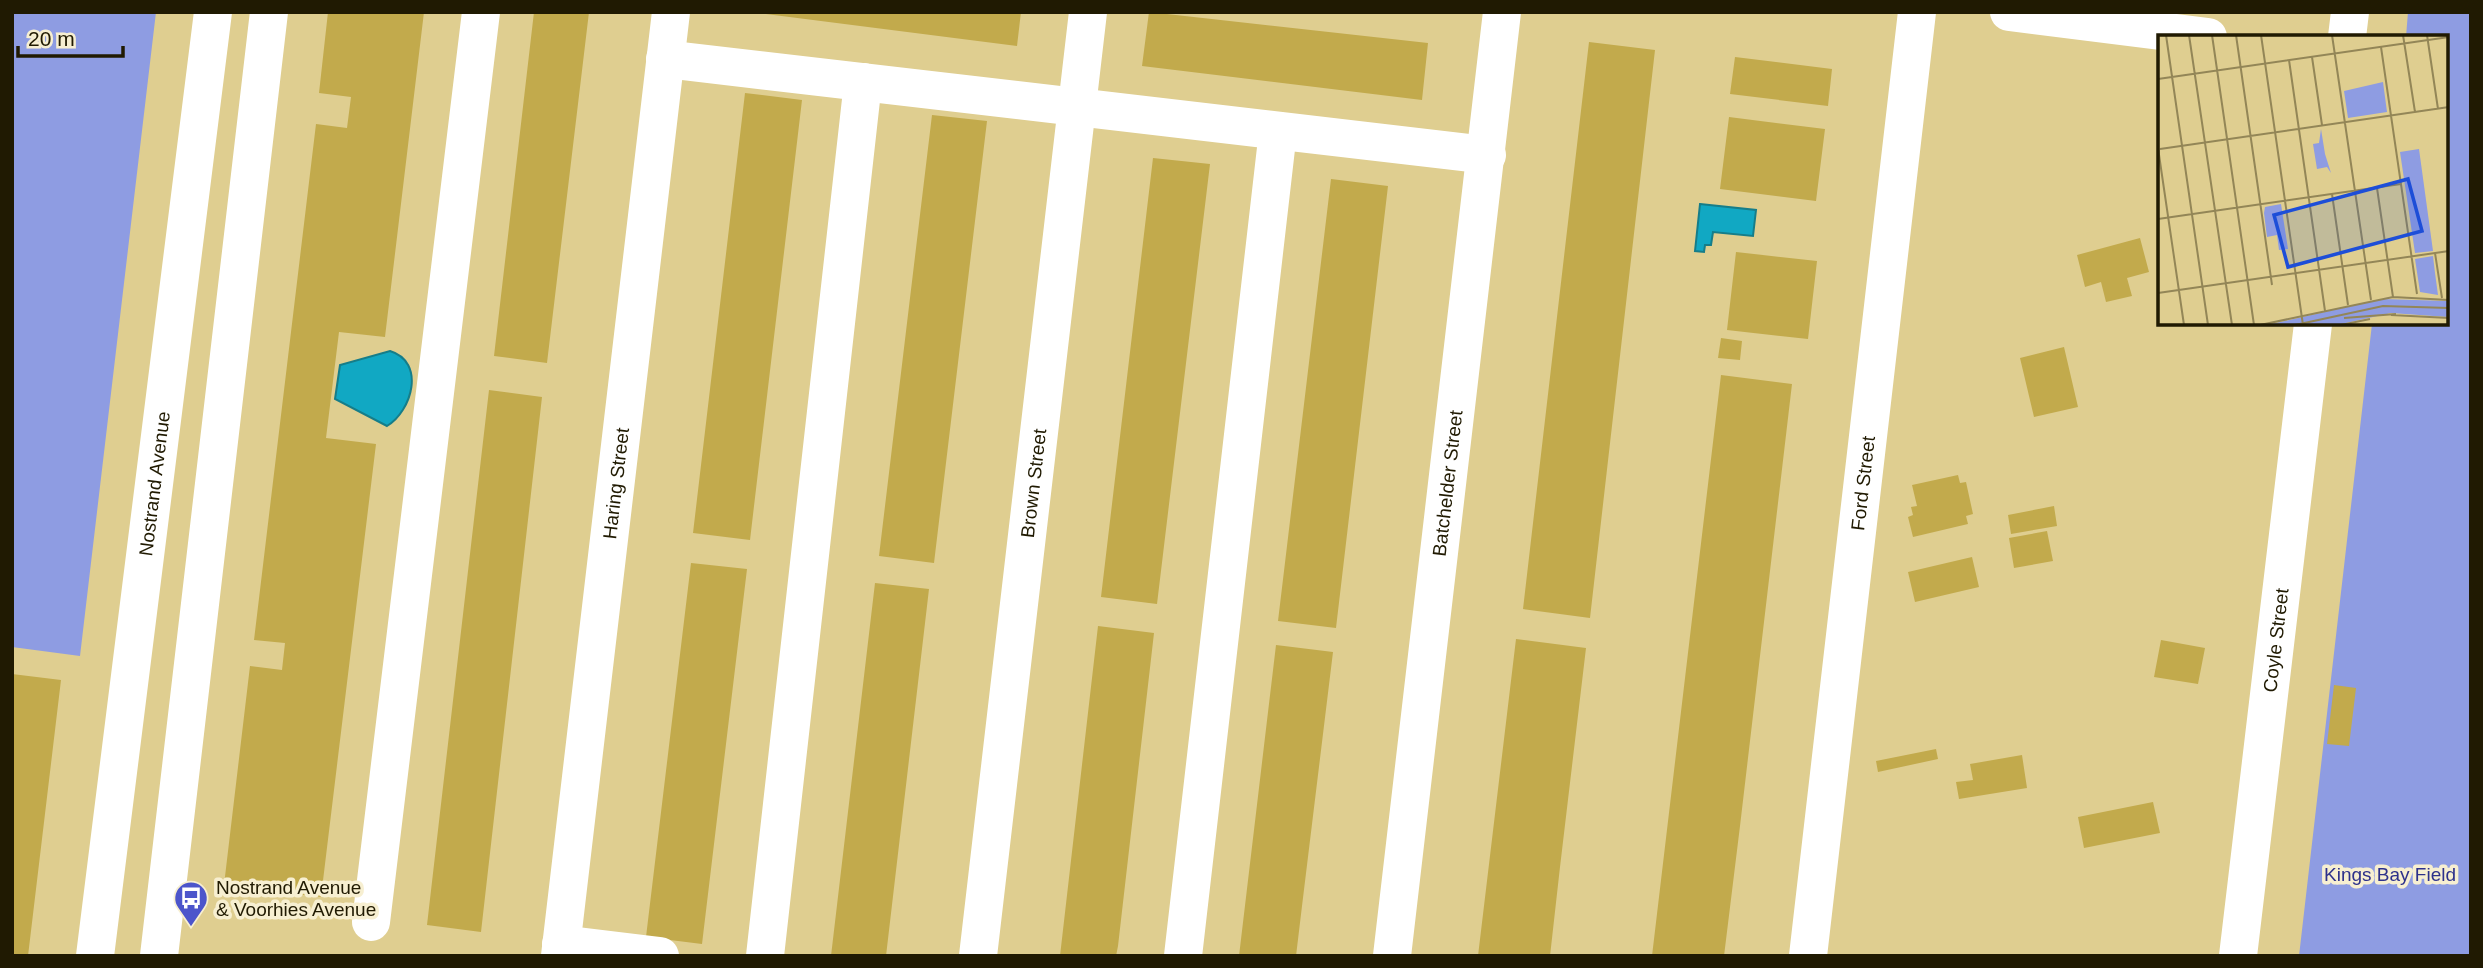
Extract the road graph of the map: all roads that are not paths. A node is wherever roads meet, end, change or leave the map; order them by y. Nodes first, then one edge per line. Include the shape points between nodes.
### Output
1 (213, 12) edge
2 (269, 12) edge
3 (481, 12) edge
4 (671, 12) edge
5 (1088, 12) edge
6 (1503, 12) edge
7 (1917, 12) edge
8 (2009, 12) edge
9 (2350, 12) edge
10 (2192, 35) edge
11 (2347, 35) edge
12 (665, 59) junction
13 (863, 82) junction
14 (1077, 107) junction
15 (1278, 131) junction
16 (1487, 155) junction
17 (2313, 326) edge
18 (371, 922) dead end
19 (561, 950) edge
20 (95, 956) edge
21 (159, 956) edge
22 (660, 956) edge
23 (765, 956) edge
24 (978, 956) edge
25 (1182, 956) edge
26 (1392, 956) edge
27 (1808, 956) edge
28 (2238, 956) edge

1 - 20 street, Nostrand Avenue
2 - 21 street
3 - 18 street
4 - 12 street, Haring Street
5 - 14 street, Brown Street
6 - 16 street, Batchelder Street
7 - 27 street, Ford Street
8 - 10 street
9 - 11 street
12 - 13 street
12 - 19 street, Haring Street
13 - 14 street
13 - 23 street
14 - 15 street
14 - 24 street, Brown Street
15 - 16 street
15 - 25 street
16 - 26 street, Batchelder Street
17 - 28 street, Coyle Street
19 - 22 street

